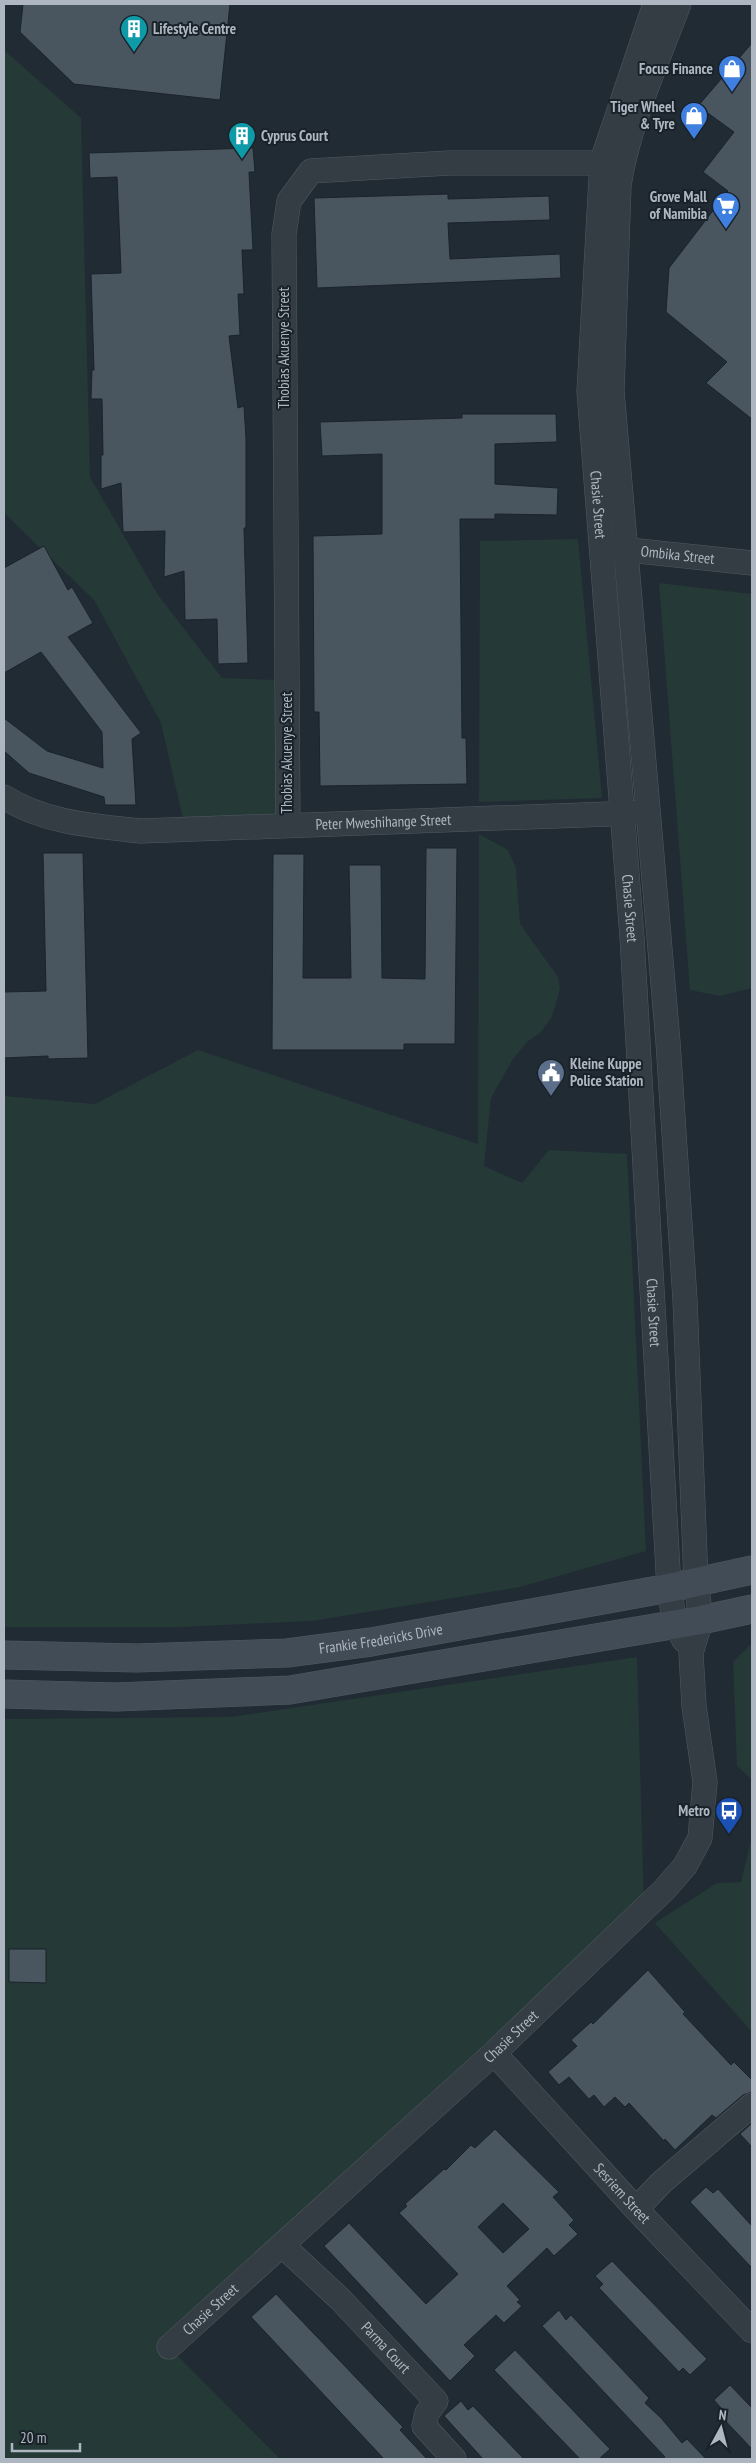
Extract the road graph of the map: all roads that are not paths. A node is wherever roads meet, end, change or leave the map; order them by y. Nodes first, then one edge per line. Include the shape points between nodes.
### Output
1 (655, 4) edge
2 (679, 4) edge
3 (612, 162) junction
4 (601, 548) junction
5 (625, 548) junction
6 (752, 563) edge
7 (4, 797) edge
8 (648, 812) junction
9 (621, 813) junction
10 (288, 824) junction
11 (752, 1570) edge
12 (696, 1582) junction
13 (669, 1588) junction
14 (752, 1609) edge
15 (688, 1622) junction
16 (4, 1655) edge
17 (4, 1694) edge
18 (494, 2053) junction
19 (752, 2105) edge
20 (636, 2209) junction
21 (282, 2245) junction
22 (752, 2332) edge
23 (169, 2347) dead end
24 (454, 2459) edge

1 - 3 street, Chasie Street
2 - 3 street, Chasie Street via 630,131
3 - 4 street, Chasie Street via 589,392
3 - 5 street, Chasie Street via 619,185 612,390
3 - 10 street, Thobias Akuenye Street via 449,162 311,171 289,201 284,234
4 - 5 street, Ombika Street
4 - 9 street, Chasie Street
5 - 6 street, Ombika Street
5 - 8 street, Chasie Street
7 - 10 street, Peter Mweshihange Street via 18,806 69,823 141,831
8 - 9 street, Peter Mweshihange Street
8 - 12 street, Chasie Street via 668,1042 683,1280
9 - 10 street, Peter Mweshihange Street
9 - 13 street, Chasie Street via 632,937
11 - 12 main road, Frankie Fredericks Drive
12 - 13 main road, Frankie Fredericks Drive
12 - 15 street, Chasie Street
13 - 15 street, Chasie Street
13 - 16 main road, Frankie Fredericks Drive via 372,1642 287,1653 137,1658
14 - 15 main road
15 - 17 main road via 290,1690 116,1697
15 - 18 street, Chasie Street via 694,1706 705,1782 700,1838 685,1866 664,1890
18 - 20 street, Sesriem Street
18 - 21 street, Chasie Street
19 - 20 street via 662,2182
20 - 22 street, Sesriem Street
21 - 23 street, Chasie Street
21 - 24 street, Parma Court via 340,2299 436,2401 427,2413 424,2426

